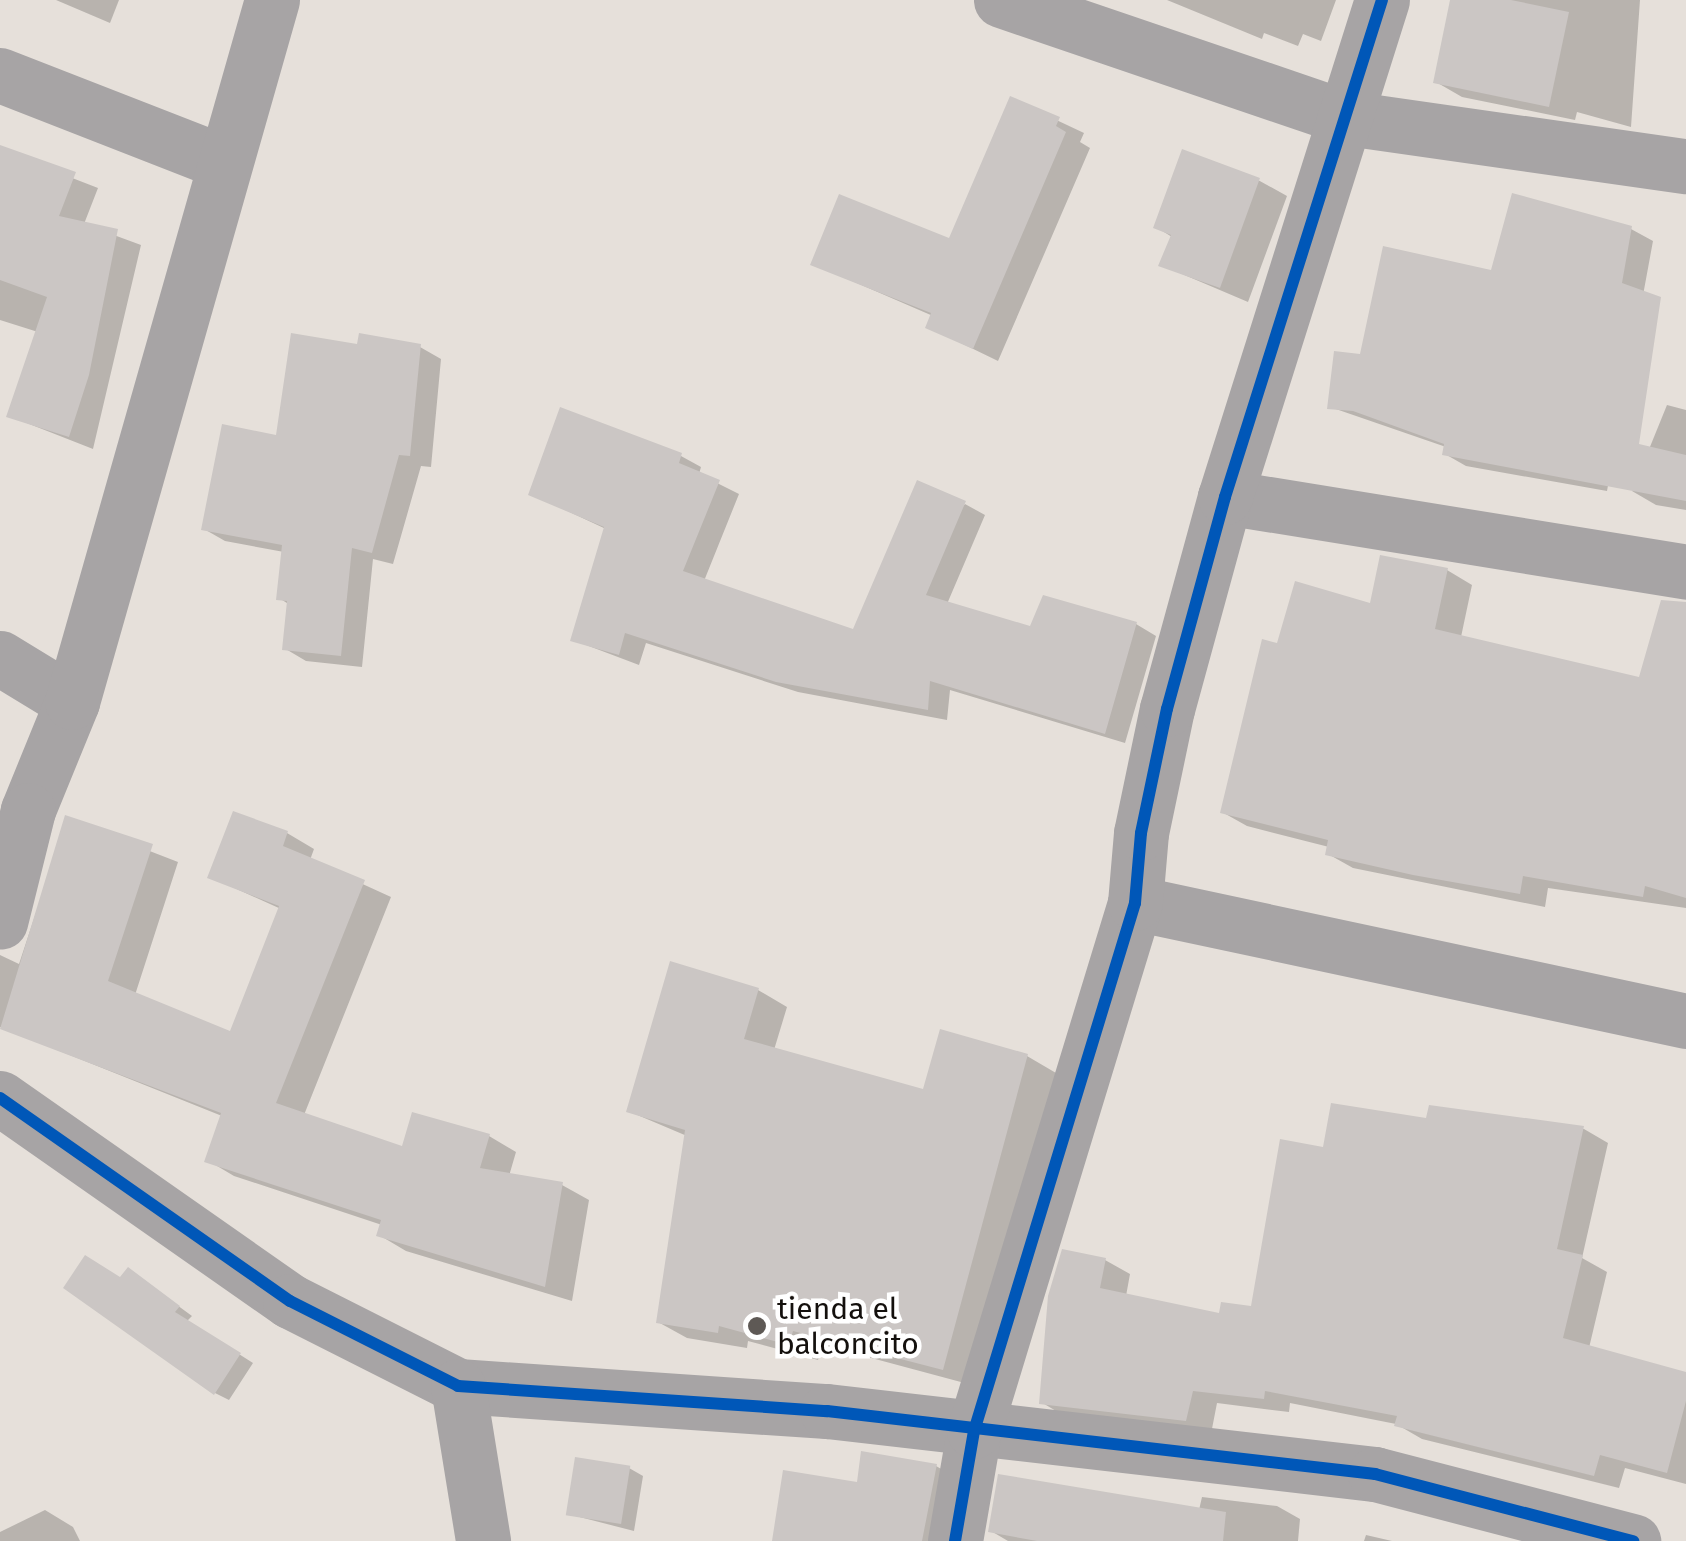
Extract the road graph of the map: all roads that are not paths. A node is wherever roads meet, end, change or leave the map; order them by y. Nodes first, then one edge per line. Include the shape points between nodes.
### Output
1 (272, 0) edge
2 (1001, 0) edge
3 (1382, 0) edge
4 (0, 75) edge
5 (1348, 118) junction
6 (223, 162) junction
7 (1686, 166) edge
8 (1225, 497) junction
9 (1686, 572) edge
10 (0, 658) edge
11 (72, 702) junction
12 (1135, 903) junction
13 (0, 922) edge
14 (1686, 1021) edge
15 (0, 1098) edge
16 (458, 1386) junction
17 (974, 1431) junction
18 (483, 1541) edge
19 (954, 1541) edge
20 (1633, 1541) edge

1 - 6 street
2 - 5 street
3 - 5 street
4 - 6 street
5 - 7 street
5 - 8 street
6 - 11 street
8 - 9 street
8 - 12 street via 1167,709 1140,833
10 - 11 street
11 - 13 street via 28,810
12 - 14 street
12 - 17 street
15 - 16 street via 290,1301
16 - 17 street via 827,1411
16 - 18 street
17 - 19 street
17 - 20 street via 1375,1474

